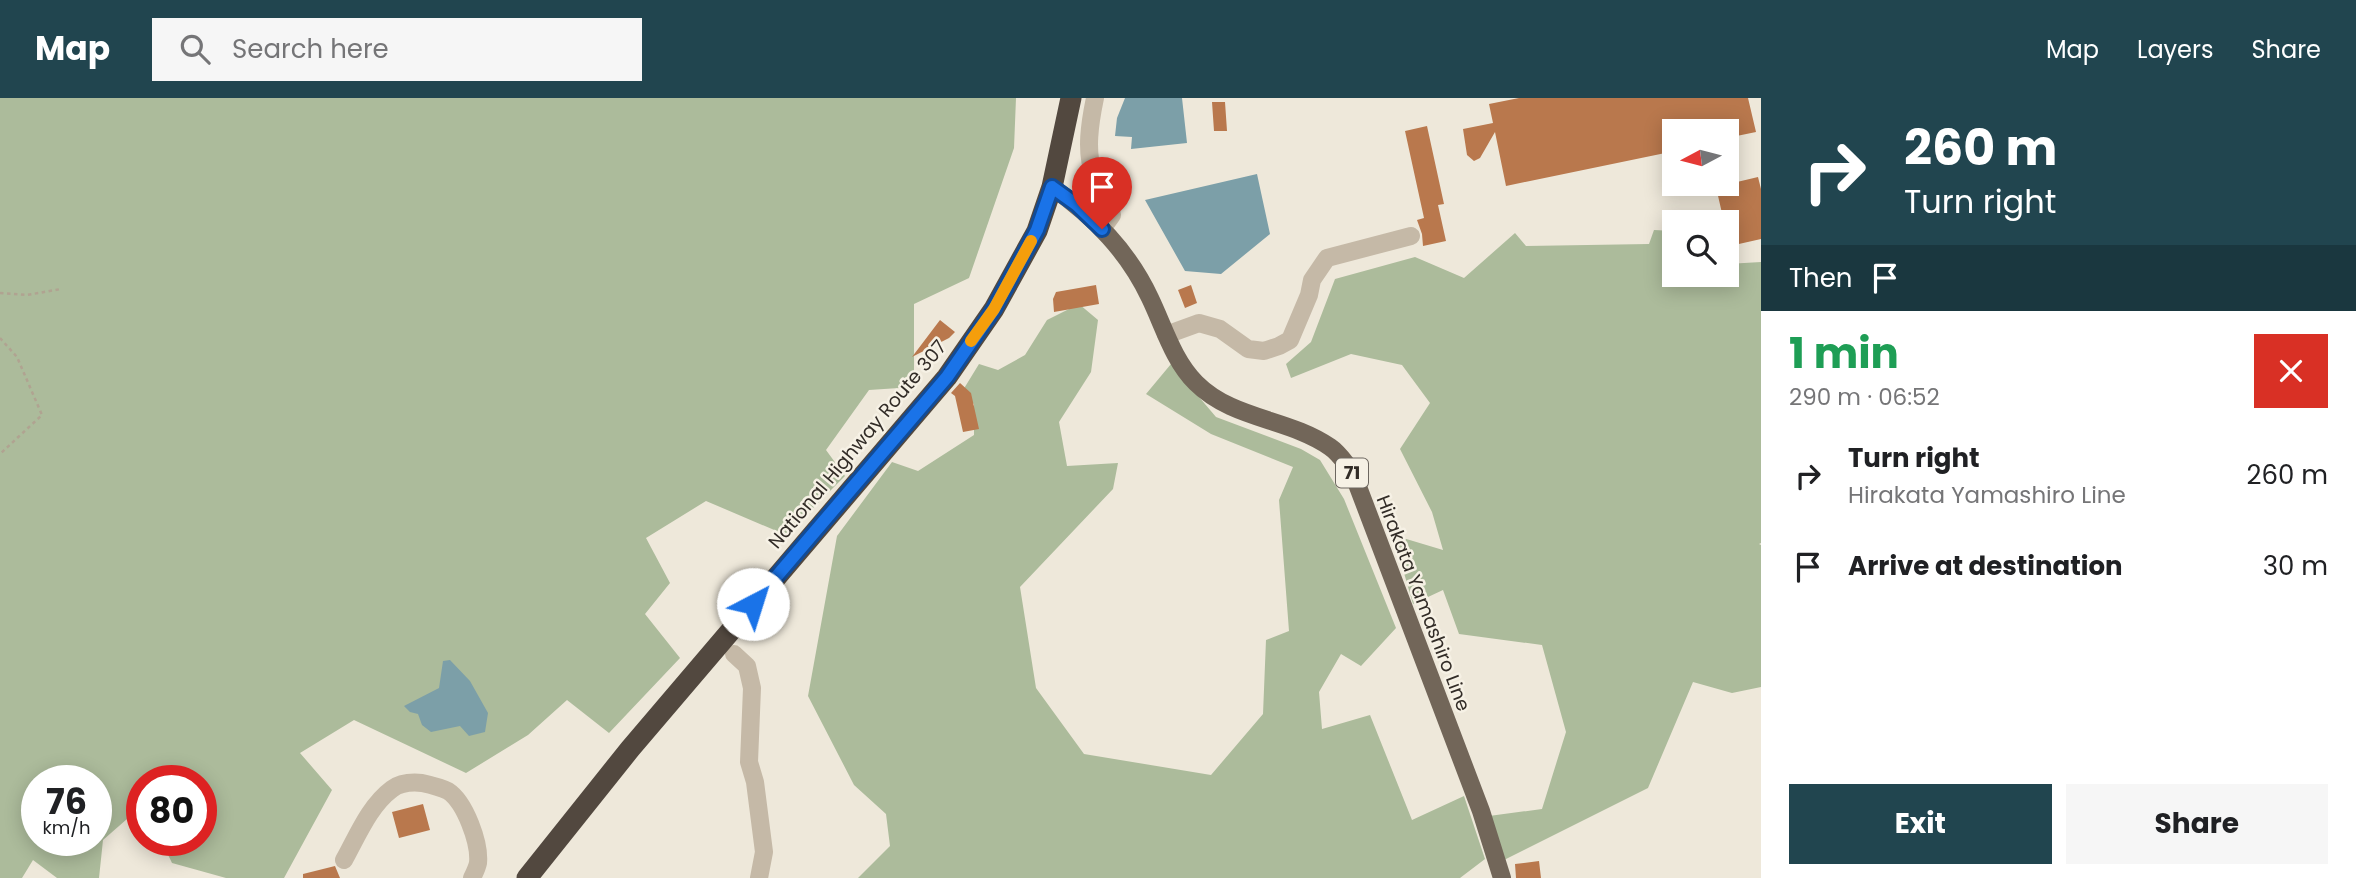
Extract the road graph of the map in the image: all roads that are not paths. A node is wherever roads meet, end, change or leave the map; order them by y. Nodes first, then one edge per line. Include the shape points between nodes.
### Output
1 (1071, 98) edge
2 (1095, 98) edge
3 (1052, 187) junction
4 (1102, 229) junction
5 (1411, 236) dead end
6 (1167, 335) junction
7 (734, 654) dead end
8 (344, 860) dead end
9 (472, 878) edge
10 (527, 878) edge
11 (759, 878) edge
12 (1502, 878) edge

1 - 3 highway, National Highway Route 307
2 - 4 street via 1090,154 1112,215
3 - 4 main road, Hirakata Yamashiro Line / 71
3 - 10 highway, National Highway Route 307 via 1037,230 994,309 947,377 630,748
4 - 6 main road, Hirakata Yamashiro Line / 71 via 1123,251
5 - 6 street via 1327,258 1312,280 1290,340 1279,346 1264,351 1248,349 1220,329 1199,323
6 - 12 main road, Hirakata Yamashiro Line / 71 via 1178,360 1196,383 1223,404 1313,438 1332,448 1352,471
7 - 11 street via 747,666 752,688 750,762 764,852
8 - 9 street via 380,800 394,788 423,783 449,792 467,815 478,864

